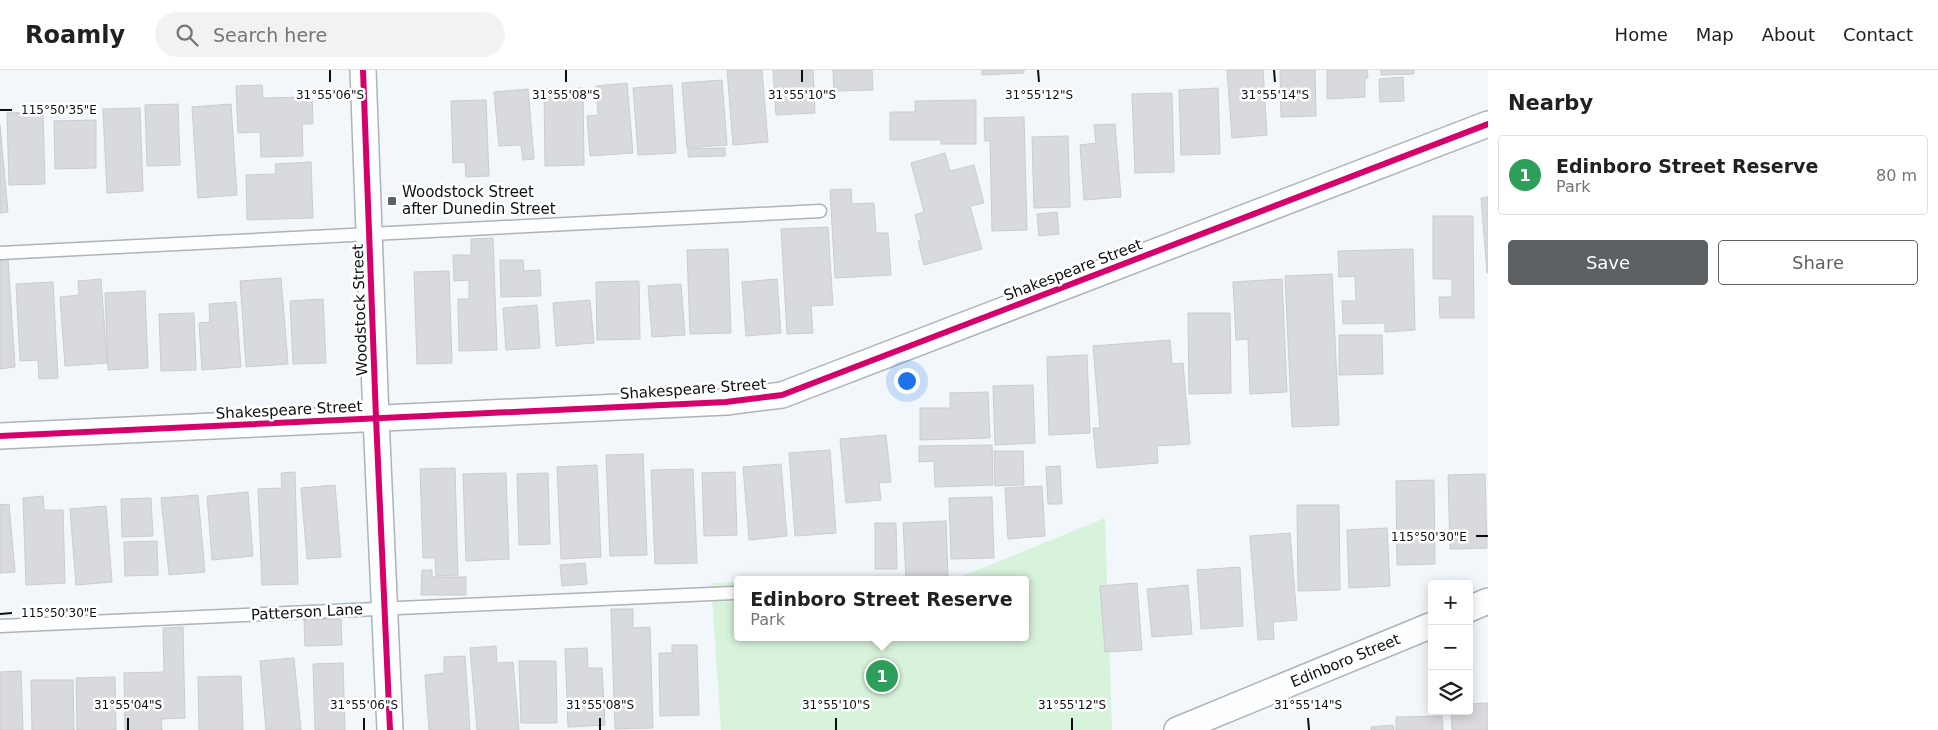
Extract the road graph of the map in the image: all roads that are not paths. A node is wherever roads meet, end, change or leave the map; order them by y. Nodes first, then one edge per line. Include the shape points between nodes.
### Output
1 (363, 70) edge
2 (1488, 124) edge
3 (820, 211) dead end
4 (370, 233) junction
5 (0, 253) edge
6 (376, 418) junction
7 (0, 436) edge
8 (733, 593) dead end
9 (1488, 602) edge
10 (384, 608) junction
11 (1473, 608) edge
12 (0, 626) edge
13 (1428, 627) edge
14 (390, 730) edge
15 (1176, 730) edge

1 - 4 street, Woodstock Street
2 - 6 street, Shakespeare Street via 782,395 726,402
3 - 4 lane
4 - 5 lane
4 - 6 street, Woodstock Street
6 - 7 street, Shakespeare Street
6 - 10 street, Woodstock Street
8 - 10 lane, Patterson Lane
9 - 11 street
10 - 12 lane, Patterson Lane
10 - 14 street, Woodstock Street
13 - 15 street, Edinboro Street

